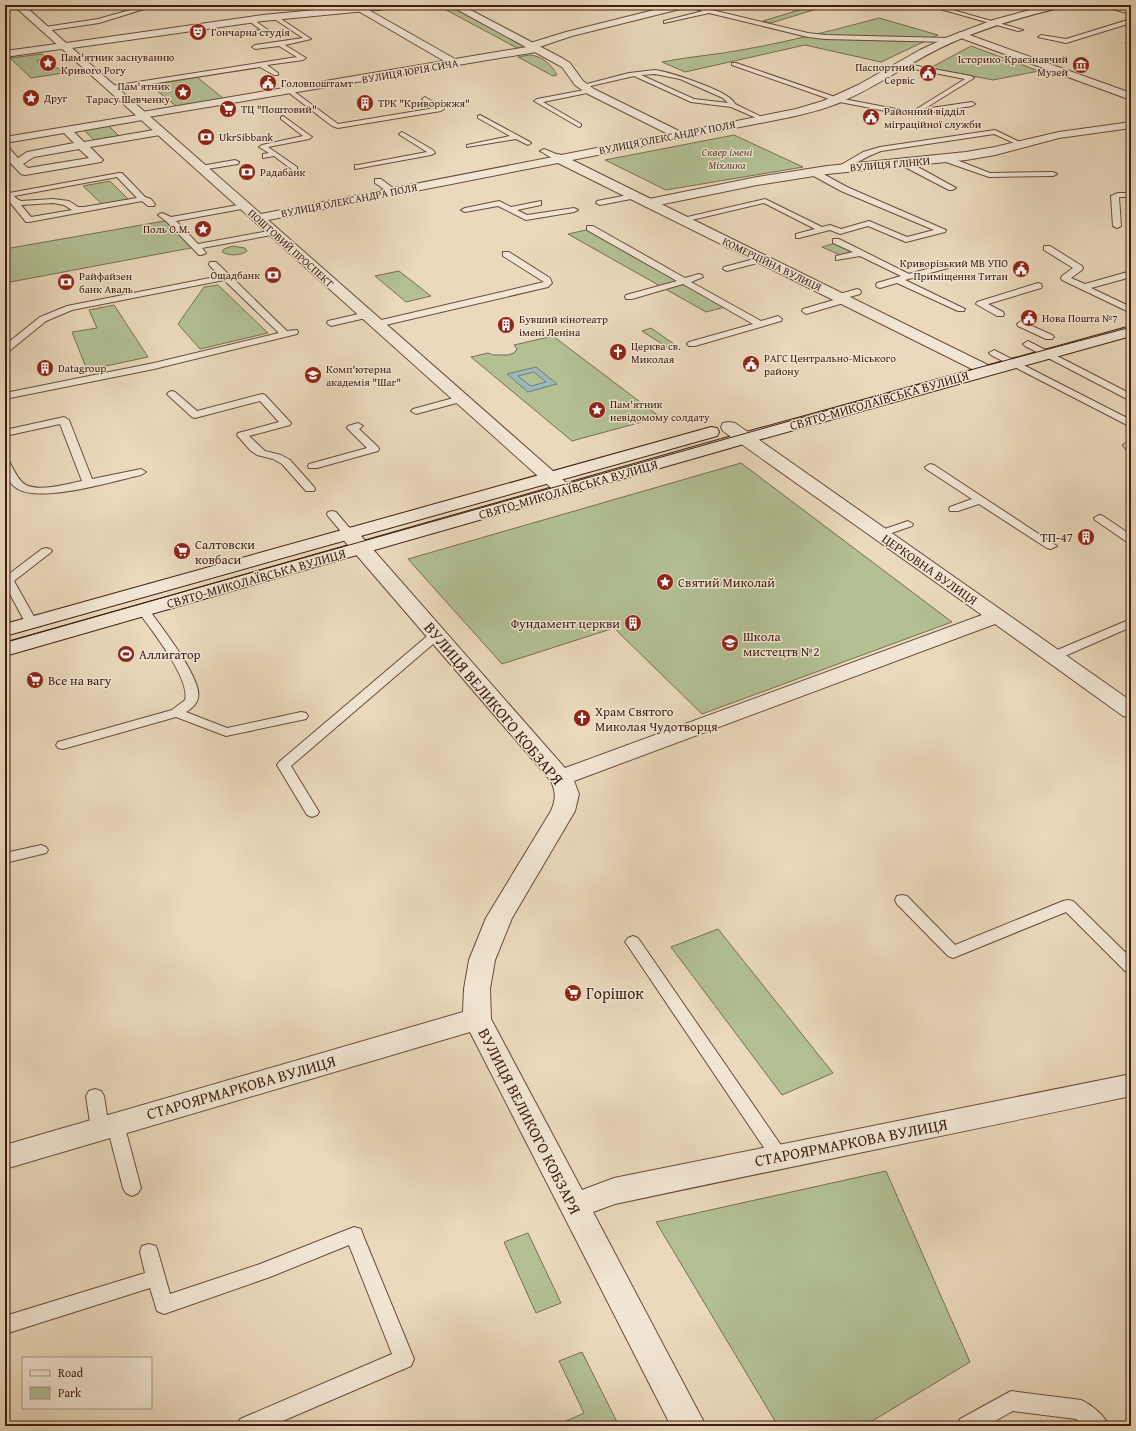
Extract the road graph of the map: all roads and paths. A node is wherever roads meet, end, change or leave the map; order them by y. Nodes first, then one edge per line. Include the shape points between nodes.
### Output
1 (18, 5) edge
2 (154, 5) edge
3 (396, 5) edge
4 (454, 5) edge
5 (684, 5) edge
6 (929, 5) edge
7 (1060, 5) edge
8 (1100, 5) edge
9 (356, 7) edge
10 (706, 12) junction
11 (1131, 12) edge
12 (275, 17) junction
13 (680, 18) junction
14 (251, 20) junction
15 (692, 21) dead end
16 (1131, 21) edge
17 (666, 22) dead end
18 (993, 23) junction
19 (1120, 24) junction
20 (1131, 27) edge
21 (45, 29) junction
22 (1020, 30) dead end
23 (238, 35) dead end
24 (961, 35) junction
25 (1041, 37) dead end
26 (949, 40) junction
27 (280, 44) junction
28 (64, 46) junction
29 (255, 47) dead end
30 (533, 48) junction
31 (5, 54) edge
32 (454, 63) junction
33 (734, 64) dead end
34 (262, 65) junction
35 (901, 65) junction
36 (276, 74) dead end
37 (636, 75) junction
38 (112, 88) junction
39 (586, 89) junction
40 (290, 91) junction
41 (1131, 97) edge
42 (425, 99) dead end
43 (837, 100) junction
44 (972, 104) dead end
45 (732, 105) junction
46 (914, 112) junction
47 (143, 116) junction
48 (480, 117) dead end
49 (283, 118) dead end
50 (763, 119) junction
51 (579, 125) dead end
52 (1131, 125) edge
53 (66, 130) junction
54 (160, 132) junction
55 (402, 134) dead end
56 (678, 135) junction
57 (516, 137) junction
58 (5, 140) edge
59 (528, 143) dead end
60 (1023, 145) junction
61 (81, 146) junction
62 (469, 146) dead end
63 (5, 150) edge
64 (544, 151) dead end
65 (275, 154) junction
66 (262, 157) dead end
67 (558, 158) junction
68 (946, 159) junction
69 (235, 162) dead end
70 (904, 162) junction
71 (17, 163) junction
72 (201, 168) junction
73 (294, 169) dead end
74 (838, 169) junction
75 (365, 172) dead end
76 (813, 172) junction
77 (1053, 174) dead end
78 (378, 181) dead end
79 (952, 188) dead end
80 (393, 191) junction
81 (1131, 195) edge
82 (633, 196) junction
83 (9, 197) edge
84 (142, 199) junction
85 (538, 203) dead end
86 (600, 203) dead end
87 (649, 203) junction
88 (152, 204) dead end
89 (244, 206) junction
90 (88, 209) junction
91 (465, 210) dead end
92 (510, 210) junction
93 (574, 210) dead end
94 (162, 215) dead end
95 (258, 218) junction
96 (170, 220) junction
97 (683, 220) junction
98 (1117, 226) dead end
99 (590, 228) dead end
100 (822, 230) junction
101 (274, 232) junction
102 (799, 236) dead end
103 (836, 241) dead end
104 (1047, 248) dead end
105 (861, 253) junction
106 (506, 254) dead end
107 (839, 258) dead end
108 (762, 259) junction
109 (213, 264) dead end
110 (945, 266) dead end
111 (727, 269) dead end
112 (1131, 274) edge
113 (699, 277) dead end
114 (909, 277) junction
115 (226, 278) junction
116 (898, 280) junction
117 (685, 281) junction
118 (880, 285) dead end
119 (1038, 286) dead end
120 (1084, 287) junction
121 (857, 292) dead end
122 (629, 297) dead end
123 (842, 298) junction
124 (961, 309) dead end
125 (1131, 310) edge
126 (806, 311) dead end
127 (1000, 314) dead end
128 (1131, 316) edge
129 (778, 319) dead end
130 (372, 320) junction
131 (331, 323) dead end
132 (760, 324) junction
133 (1021, 324) dead end
134 (1131, 331) edge
135 (692, 344) dead end
136 (1047, 345) junction
137 (5, 350) edge
138 (994, 353) junction
139 (967, 360) junction
140 (1012, 363) junction
141 (986, 370) junction
142 (172, 394) dead end
143 (5, 396) edge
144 (1131, 398) edge
145 (461, 399) junction
146 (416, 411) dead end
147 (1131, 424) edge
148 (358, 426) dead end
149 (737, 432) junction
150 (5, 433) edge
151 (1131, 443) edge
152 (1131, 449) edge
153 (5, 462) edge
154 (313, 466) dead end
155 (930, 467) dead end
156 (141, 472) dead end
157 (548, 476) junction
158 (88, 483) junction
159 (310, 489) dead end
160 (564, 490) junction
161 (980, 500) junction
162 (954, 509) dead end
163 (332, 514) dead end
164 (1099, 518) dead end
165 (908, 524) dead end
166 (880, 534) junction
167 (1131, 540) edge
168 (355, 541) junction
169 (1051, 546) dead end
170 (46, 551) dead end
171 (143, 610) junction
172 (998, 616) junction
173 (31, 622) junction
174 (1126, 625) edge
175 (5, 630) edge
176 (1131, 634) edge
177 (436, 635) junction
178 (5, 650) edge
179 (1054, 656) junction
180 (1131, 711) edge
181 (176, 713) junction
182 (301, 716) dead end
183 (63, 745) dead end
184 (561, 778) junction
185 (312, 812) dead end
186 (41, 850) dead end
187 (5, 858) edge
188 (902, 900) dead end
189 (633, 942) dead end
190 (1131, 967) edge
191 (477, 1018) junction
192 (1131, 1085) edge
193 (95, 1096) dead end
194 (107, 1126) junction
195 (5, 1156) edge
196 (779, 1156) junction
197 (132, 1188) dead end
198 (573, 1206) junction
199 (149, 1252) dead end
200 (156, 1278) junction
201 (5, 1325) edge
202 (247, 1426) edge
203 (689, 1426) edge
204 (967, 1426) edge
205 (1099, 1426) edge

1 - 21 street, ПОШТОВИЙ ПРОСПЕКТ
2 - 21 lane via 99,21
3 - 9 street
4 - 30 street
5 - 10 lane
5 - 30 street, ВУЛИЦЯ ЮРІЯ СИЧА via 569,34
6 - 18 lane
7 - 18 street, ВУЛИЦЯ ОЛЕКСАНДРА ПОЛЯ
8 - 11 lane
9 - 12 street
9 - 32 street
10 - 13 lane
10 - 26 lane via 825,37
12 - 14 street
12 - 27 lane via 308,39
13 - 15 lane
13 - 17 lane
14 - 23 lane via 266,31
14 - 28 street
16 - 19 lane
18 - 22 lane
18 - 24 street, ВУЛИЦЯ ОЛЕКСАНДРА ПОЛЯ
19 - 20 lane
19 - 25 lane via 1066,41
21 - 28 street, ПОШТОВИЙ ПРОСПЕКТ
24 - 26 street, ВУЛИЦЯ ОЛЕКСАНДРА ПОЛЯ
24 - 41 street
26 - 35 street, ВУЛИЦЯ ОЛЕКСАНДРА ПОЛЯ
27 - 29 lane
27 - 34 lane via 303,58
28 - 31 street
28 - 38 street, ПОШТОВИЙ ПРОСПЕКТ
30 - 32 street, ВУЛИЦЯ ЮРІЯ СИЧА
30 - 39 street via 566,65 573,77
32 - 40 street, ВУЛИЦЯ ЮРІЯ СИЧА
33 - 43 lane
34 - 36 lane
34 - 38 lane
35 - 43 street, ВУЛИЦЯ ОЛЕКСАНДРА ПОЛЯ
35 - 46 lane via 971,78
37 - 39 lane
37 - 45 lane via 693,101
37 - 45 lane via 656,72 676,76 731,101
38 - 47 street, ПОШТОВИЙ ПРОСПЕКТ
39 - 51 lane via 537,101
39 - 56 street
40 - 42 lane via 338,126 441,109
40 - 47 street, ВУЛИЦЯ ЮРІЯ СИЧА
43 - 46 lane via 901,112
43 - 50 street, ВУЛИЦЯ ОЛЕКСАНДРА ПОЛЯ
44 - 46 lane
45 - 50 lane
47 - 53 street
47 - 54 street, ПОШТОВИЙ ПРОСПЕКТ
48 - 57 lane
49 - 65 lane via 309,136 263,147
50 - 56 street, ВУЛИЦЯ ОЛЕКСАНДРА ПОЛЯ
52 - 60 street, ВУЛИЦЯ ГЛІНКИ via 1059,136
53 - 58 street
53 - 61 street
54 - 61 street
54 - 72 street, ПОШТОВИЙ ПРОСПЕКТ
55 - 75 lane via 431,153 358,167
56 - 67 street, ВУЛИЦЯ ОЛЕКСАНДРА ПОЛЯ
57 - 59 lane
57 - 62 lane
60 - 68 street, ВУЛИЦЯ ГЛІНКИ
60 - 74 lane via 995,132 880,149
61 - 71 street via 31,154
61 - 71 street via 97,160 25,172
63 - 71 street
64 - 67 lane
65 - 66 lane
65 - 73 lane
67 - 80 street, ВУЛИЦЯ ОЛЕКСАНДРА ПОЛЯ
67 - 82 street, КОМЕРЦІЙНА ВУЛИЦЯ
68 - 70 street, ВУЛИЦЯ ГЛІНКИ
68 - 77 lane via 989,175
69 - 72 lane
70 - 74 street, ВУЛИЦЯ ГЛІНКИ
70 - 79 lane
72 - 89 street, ПОШТОВИЙ ПРОСПЕКТ
74 - 76 street, ВУЛИЦЯ ГЛІНКИ
76 - 87 street, ВУЛИЦЯ ГЛІНКИ
76 - 100 lane via 844,189 942,230 906,240 870,224 840,232 830,228
78 - 80 lane
80 - 95 street, ВУЛИЦЯ ОЛЕКСАНДРА ПОЛЯ
81 - 98 lane via 1115,196
82 - 86 lane
82 - 87 street, КОМЕРЦІЙНА ВУЛИЦЯ
83 - 84 lane via 119,175
83 - 90 lane via 21,203 66,203 77,209
83 - 90 lane via 29,220
84 - 88 lane
84 - 90 lane
85 - 92 lane
87 - 97 street, КОМЕРЦІЙНА ВУЛИЦЯ
89 - 95 street, ПОШТОВИЙ ПРОСПЕКТ
89 - 96 lane
91 - 92 lane via 498,203
92 - 93 lane via 526,218
94 - 96 lane, ВУЛИЦЯ ОЛЕКСАНДРА ПОЛЯ
95 - 101 street, ПОШТОВИЙ ПРОСПЕКТ
96 - 101 lane, ВУЛИЦЯ ОЛЕКСАНДРА ПОЛЯ via 199,250
97 - 100 lane via 765,201
97 - 108 street, КОМЕРЦІЙНА ВУЛИЦЯ
99 - 117 lane
100 - 102 lane
101 - 130 street, ПОШТОВИЙ ПРОСПЕКТ
103 - 105 lane
104 - 120 lane via 1079,268 1065,278
105 - 107 lane
105 - 114 lane
106 - 130 lane via 548,283
108 - 111 lane
108 - 123 street, КОМЕРЦІЙНА ВУЛИЦЯ
109 - 115 lane
110 - 114 lane
112 - 120 lane
113 - 117 lane
114 - 116 lane
115 - 137 lane via 70,308 32,327
115 - 143 lane via 290,333 154,366
116 - 118 lane
116 - 124 lane
117 - 122 lane
117 - 132 lane
119 - 127 lane via 980,304
120 - 125 lane
121 - 123 lane
123 - 126 lane
123 - 139 street, КОМЕРЦІЙНА ВУЛИЦЯ
128 - 136 street, СВЯТО-МИКОЛАЇВСЬКА ВУЛИЦЯ
129 - 132 lane
130 - 131 lane
130 - 145 street, ПОШТОВИЙ ПРОСПЕКТ
132 - 135 lane
133 - 136 lane
134 - 136 street, СВЯТО-МИКОЛАЇВСЬКА ВУЛИЦЯ
136 - 138 street, СВЯТО-МИКОЛАЇВСЬКА ВУЛИЦЯ via 1028,344
136 - 140 street, СВЯТО-МИКОЛАЇВСЬКА ВУЛИЦЯ
136 - 144 lane
138 - 139 street, СВЯТО-МИКОЛАЇВСЬКА ВУЛИЦЯ
138 - 140 lane
139 - 141 street, КОМЕРЦІЙНА ВУЛИЦЯ
139 - 149 street, СВЯТО-МИКОЛАЇВСЬКА ВУЛИЦЯ
140 - 141 street, СВЯТО-МИКОЛАЇВСЬКА ВУЛИЦЯ
140 - 147 lane
141 - 149 street, СВЯТО-МИКОЛАЇВСЬКА ВУЛИЦЯ
142 - 159 lane via 195,415 262,397 286,423 242,435 261,453 277,456 286,462
145 - 146 lane
145 - 157 street, ПОШТОВИЙ ПРОСПЕКТ
148 - 154 lane via 352,428 374,449
149 - 157 street, СВЯТО-МИКОЛАЇВСЬКА ВУЛИЦЯ
149 - 160 street, СВЯТО-МИКОЛАЇВСЬКА ВУЛИЦЯ
149 - 166 street, ЦЕРКОВНА ВУЛИЦЯ
150 - 158 lane via 64,420
151 - 152 lane via 1128,445
153 - 158 lane via 19,486 24,488 52,489
155 - 161 lane
156 - 158 lane
157 - 160 street, ПОШТОВИЙ ПРОСПЕКТ
157 - 168 street, СВЯТО-МИКОЛАЇВСЬКА ВУЛИЦЯ
160 - 168 street, СВЯТО-МИКОЛАЇВСЬКА ВУЛИЦЯ
161 - 162 lane
161 - 169 lane
163 - 168 lane
164 - 167 lane
165 - 166 lane
166 - 172 street, ЦЕРКОВНА ВУЛИЦЯ
168 - 171 street, СВЯТО-МИКОЛАЇВСЬКА ВУЛИЦЯ
168 - 173 street, СВЯТО-МИКОЛАЇВСЬКА ВУЛИЦЯ
168 - 177 street, ВУЛИЦЯ ВЕЛИКОГО КОБЗАРЯ
170 - 173 lane via 8,580
171 - 178 street, СВЯТО-МИКОЛАЇВСЬКА ВУЛИЦЯ
171 - 181 lane via 184,670 192,689 192,698
172 - 179 street, ЦЕРКОВНА ВУЛИЦЯ
172 - 184 street
173 - 175 street, СВЯТО-МИКОЛАЇВСЬКА ВУЛИЦЯ
174 - 176 lane
174 - 179 lane
177 - 184 street, ВУЛИЦЯ ВЕЛИКОГО КОБЗАРЯ
177 - 185 lane via 284,765
179 - 180 street, ЦЕРКОВНА ВУЛИЦЯ
181 - 182 lane via 226,732
181 - 183 lane
184 - 191 street, ВУЛИЦЯ ВЕЛИКОГО КОБЗАРЯ via 568,792 567,801 500,918 482,960 477,990
186 - 187 lane
188 - 190 lane via 953,952 1068,905
189 - 196 lane
191 - 194 street, СТАРОЯРМАРКОВА ВУЛИЦЯ
191 - 198 street, ВУЛИЦЯ ВЕЛИКОГО КОБЗАРЯ
192 - 196 street, СТАРОЯРМАРКОВА ВУЛИЦЯ
193 - 194 lane
194 - 195 street, СТАРОЯРМАРКОВА ВУЛИЦЯ
194 - 197 lane
196 - 198 street, СТАРОЯРМАРКОВА ВУЛИЦЯ via 614,1190
198 - 203 street, ВУЛИЦЯ ВЕЛИКОГО КОБЗАРЯ
199 - 200 lane
200 - 201 lane
200 - 202 lane via 164,1305 263,1271 354,1235 404,1359
204 - 205 lane via 1011,1401 1081,1410

